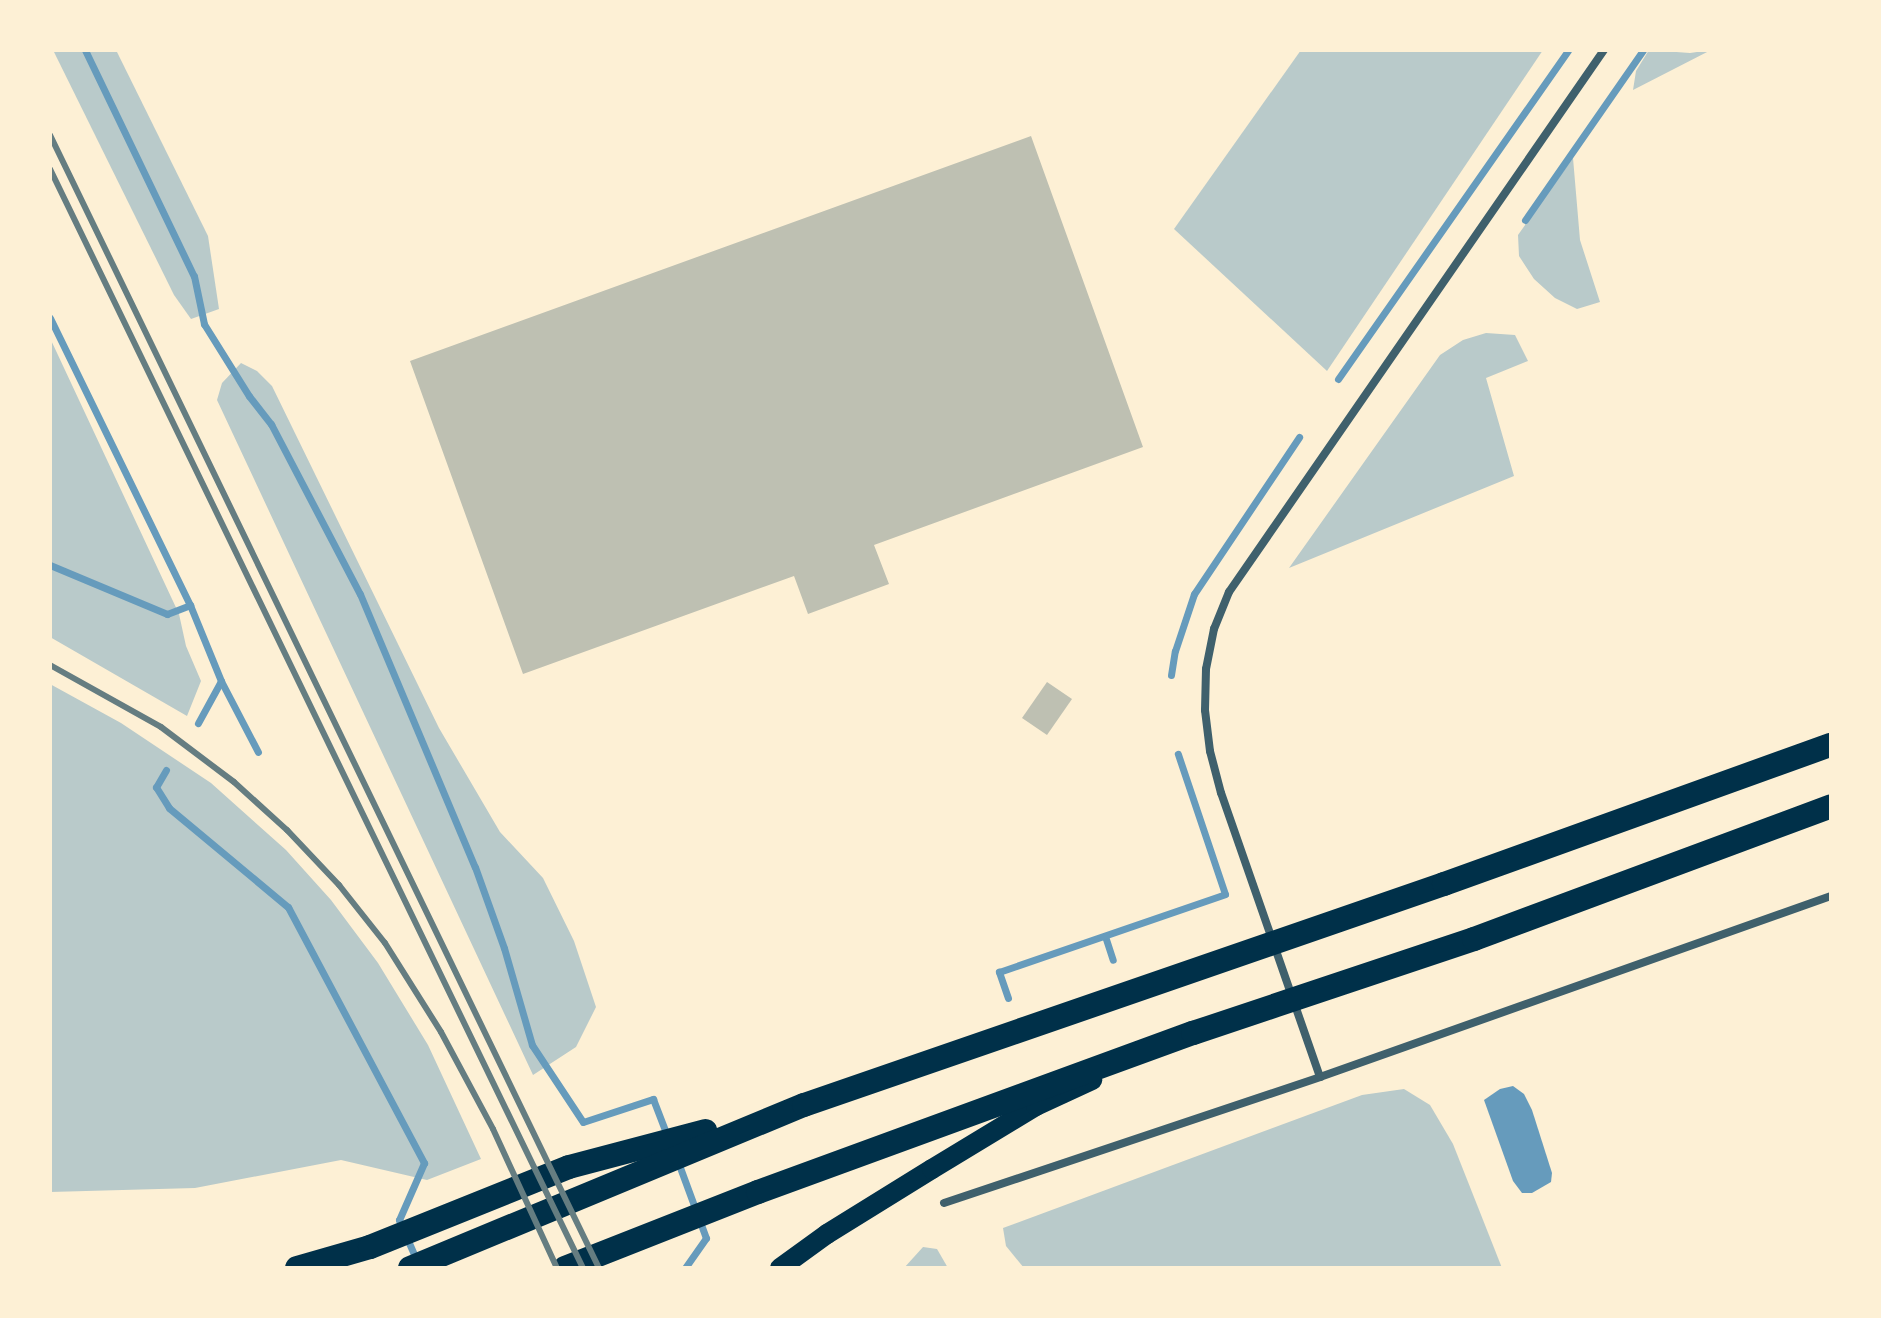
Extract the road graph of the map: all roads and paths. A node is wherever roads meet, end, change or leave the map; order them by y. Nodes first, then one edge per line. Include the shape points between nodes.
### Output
1 (1604, 50) edge
2 (1831, 745) edge
3 (1831, 806) edge
4 (1831, 896) edge
5 (1193, 1033) junction
6 (1320, 1077) junction
7 (804, 1105) junction
8 (944, 1203) dead end
9 (297, 1268) edge
10 (410, 1268) edge
11 (565, 1268) edge
12 (780, 1268) edge

1 - 6 street via 1229,592 1214,629 1206,669 1210,751
2 - 7 highway
3 - 5 highway via 1474,939
4 - 6 street
5 - 11 highway
5 - 12 main road via 1036,1106
6 - 8 street
7 - 9 highway via 569,1167 370,1247
7 - 10 highway

